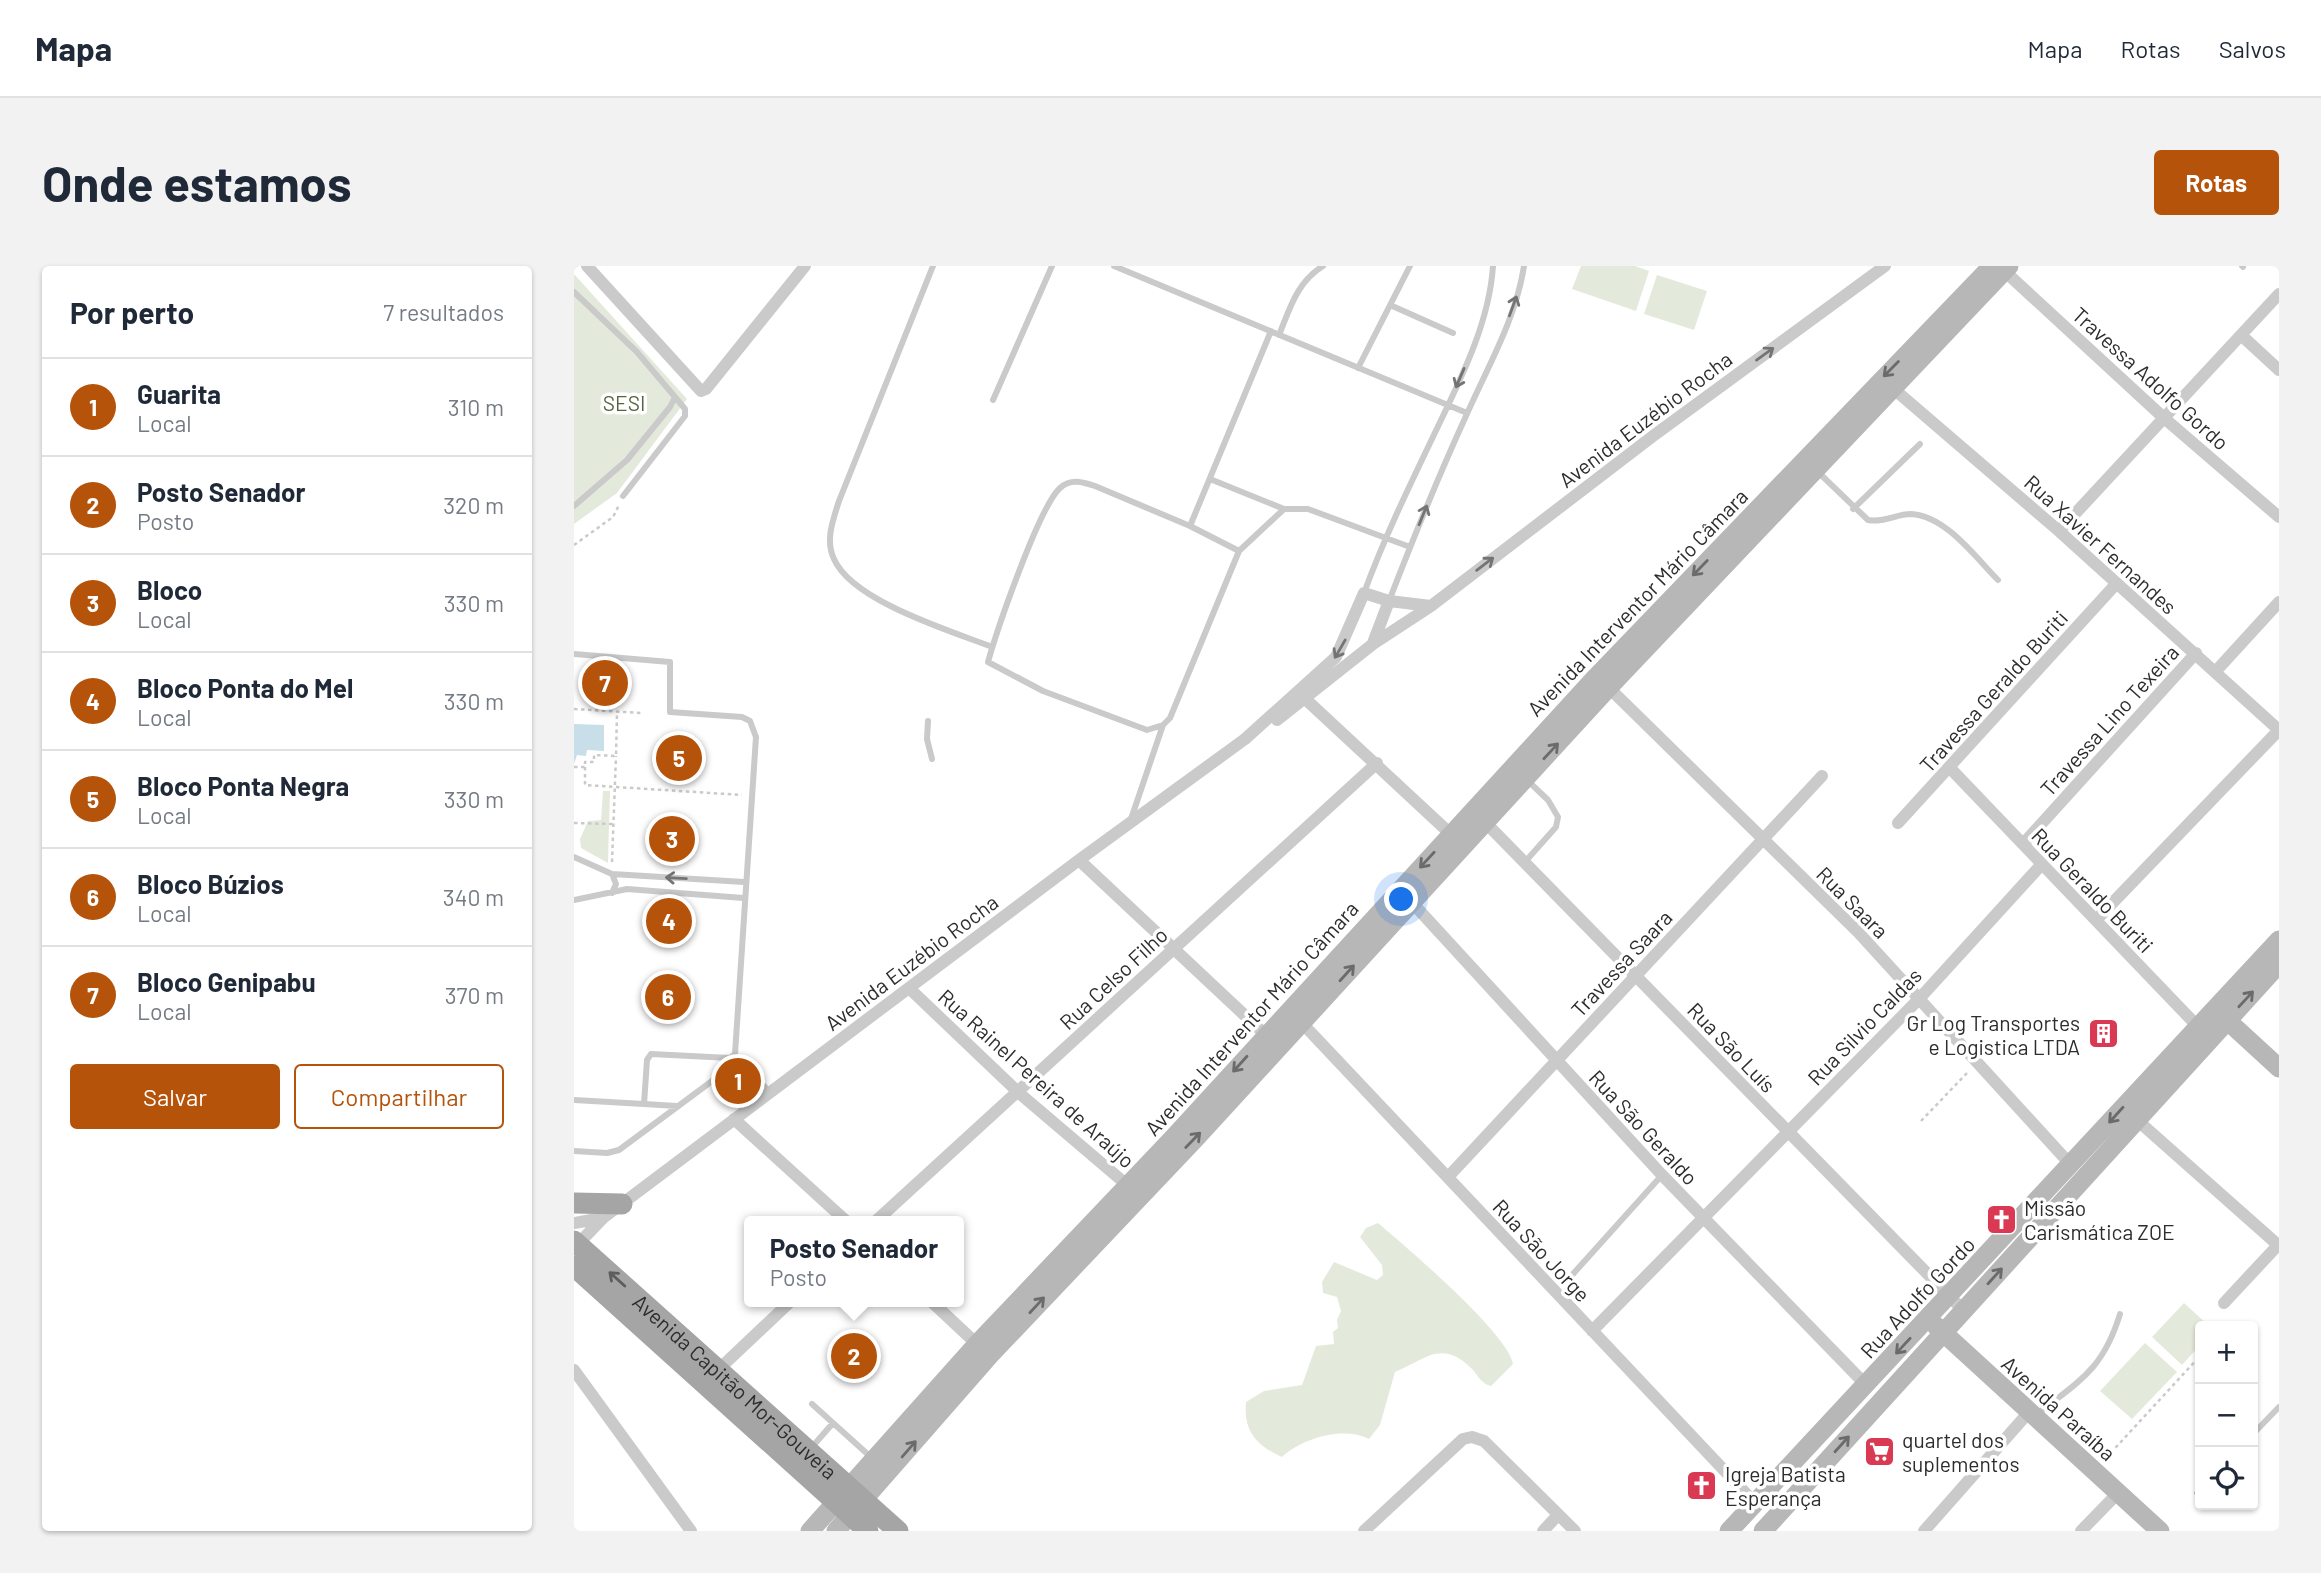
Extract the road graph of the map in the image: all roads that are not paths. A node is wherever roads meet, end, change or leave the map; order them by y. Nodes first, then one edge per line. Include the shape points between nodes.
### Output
1 (587, 266) edge
2 (805, 266) edge
3 (933, 266) edge
4 (1052, 266) edge
5 (1114, 266) edge
6 (1323, 266) edge
7 (1409, 266) edge
8 (1493, 266) edge
9 (1524, 266) edge
10 (1885, 266) edge
11 (2001, 267) edge
12 (574, 292) edge
13 (2279, 294) edge
14 (1390, 305) junction
15 (1271, 331) junction
16 (1453, 333) dead end
17 (1279, 335) junction
18 (2241, 335) junction
19 (1358, 368) junction
20 (2279, 370) edge
21 (1895, 390) junction
22 (675, 397) junction
23 (993, 400) dead end
24 (1447, 406) junction
25 (1467, 413) junction
26 (2164, 418) junction
27 (1920, 444) dead end
28 (1817, 470) junction
29 (1210, 479) junction
30 (623, 496) road end
31 (574, 506) edge
32 (1284, 509) junction
33 (1853, 509) junction
34 (2279, 517) edge
35 (1191, 526) junction
36 (2059, 531) junction
37 (1387, 537) junction
38 (1410, 547) junction
39 (1239, 551) junction
40 (1727, 552) junction
41 (1998, 580) dead end
42 (2116, 584) junction
43 (1364, 593) junction
44 (1389, 601) junction
45 (2279, 602) edge
46 (1431, 606) junction
47 (1373, 643) junction
48 (992, 647) junction
49 (2196, 653) junction
50 (574, 654) edge
51 (2216, 671) junction
52 (1603, 682) junction
53 (1301, 695) junction
54 (928, 721) dead end
55 (1163, 725) junction
56 (2279, 730) edge
57 (932, 760) dead end
58 (1377, 763) junction
59 (1949, 767) junction
60 (1519, 773) junction
61 (1822, 776) dead end
62 (1479, 816) junction
63 (1130, 823) junction
64 (1898, 823) dead end
65 (1762, 839) junction
66 (1457, 840) junction
67 (2023, 844) junction
68 (574, 857) edge
69 (1079, 860) junction
70 (1524, 863) junction
71 (2042, 864) junction
72 (612, 873) junction
73 (744, 882) junction
74 (610, 894) junction
75 (1405, 895) junction
76 (743, 898) junction
77 (574, 900) edge
78 (2096, 920) junction
79 (2279, 940) edge
80 (1174, 948) junction
81 (2279, 964) edge
82 (1635, 976) junction
83 (909, 989) junction
84 (1919, 999) junction
85 (2220, 1014) junction
86 (1302, 1023) junction
87 (2203, 1032) junction
88 (1273, 1041) junction
89 (730, 1058) junction
90 (1556, 1061) junction
91 (732, 1066) junction
92 (2279, 1068) edge
93 (724, 1072) junction
94 (2156, 1084) junction
95 (770, 1092) junction
96 (1018, 1093) junction
97 (574, 1100) edge
98 (644, 1104) junction
99 (753, 1104) junction
100 (678, 1105) junction
101 (734, 1118) junction
102 (2137, 1120) junction
103 (1788, 1132) junction
104 (574, 1151) edge
105 (2071, 1165) junction
106 (1662, 1175) junction
107 (1448, 1177) junction
108 (1134, 1191) junction
109 (574, 1203) edge
110 (622, 1204) junction
111 (841, 1216) edge
112 (882, 1216) edge
113 (1704, 1217) junction
114 (603, 1218) junction
115 (575, 1236) edge
116 (2278, 1244) edge
117 (574, 1266) edge
118 (1573, 1274) dead end
119 (1956, 1303) junction
120 (2224, 1303) dead end
121 (785, 1307) edge
122 (937, 1307) edge
123 (2120, 1314) dead end
124 (1928, 1318) junction
125 (1592, 1331) junction
126 (1943, 1333) junction
127 (983, 1350) junction
128 (574, 1370) edge
129 (718, 1370) junction
130 (1866, 1385) junction
131 (812, 1404) dead end
132 (2279, 1407) edge
133 (2032, 1414) junction
134 (834, 1423) junction
135 (2258, 1429) edge
136 (808, 1451) junction
137 (874, 1460) junction
138 (2118, 1493) junction
139 (1755, 1503) junction
140 (847, 1507) edge
141 (1557, 1516) junction
142 (691, 1531) edge
143 (810, 1531) edge
144 (867, 1531) edge
145 (898, 1531) edge
146 (1364, 1531) edge
147 (1543, 1531) edge
148 (1575, 1531) edge
149 (1729, 1531) edge
150 (1763, 1531) edge
151 (1924, 1531) edge
152 (2081, 1531) edge
153 (2160, 1531) edge

1 - 2 street via 696,390 706,389
3 - 48 lane via 839,501 831,551 843,573 892,608
4 - 23 lane
5 - 15 lane
6 - 17 lane via 1304,279
7 - 14 lane
8 -> 24 lane via 1488,301
25 -> 9 lane via 1506,324
46 -> 10 street, Avenida Euzébio Rocha
11 - 21 main road, Avenida Interventor Mário Câmara
11 - 26 street, Travessa Adolfo Gordo
11 -> 40 main road, Avenida Interventor Mário Câmara
12 - 22 lane via 637,352
13 - 18 street
14 - 16 lane
14 - 19 lane
15 - 17 lane
15 - 29 lane
17 - 19 lane
18 - 20 street
18 - 26 street
19 - 24 lane
21 - 28 main road, Avenida Interventor Mário Câmara
21 - 36 street, Rua Xavier Fernandes
22 - 30 lane via 685,416
22 - 31 lane via 627,460
24 - 25 lane
24 - 37 lane
38 -> 25 lane
26 - 34 street, Travessa Adolfo Gordo
26 - 36 street
27 - 33 lane
28 - 33 lane
28 - 40 main road, Avenida Interventor Mário Câmara
29 - 32 lane
29 - 35 lane
32 - 37 lane via 1308,509
32 - 39 lane
33 - 41 lane via 1878,522 1900,515 1942,525
35 - 39 lane
35 - 48 lane via 1082,482 1064,485 1055,494 1029,549
36 - 42 street, Rua Xavier Fernandes
37 - 38 lane
37 - 43 lane
38 - 44 lane
39 - 55 lane via 1170,718
40 - 52 main road, Avenida Interventor Mário Câmara
42 - 49 street, Rua Xavier Fernandes
42 - 59 street, Travessa Geraldo Buriti
43 - 44 street
43 -> 53 street, Avenida Euzébio Rocha via 1336,657
44 - 46 street
44 - 47 street
45 - 51 street
46 - 47 street, Avenida Euzébio Rocha
47 - 53 street, Avenida Euzébio Rocha
48 - 55 lane via 988,662 1026,683 1147,730
49 - 51 street, Rua Xavier Fernandes
49 - 67 street, Travessa Lino Texeira
50 - 73 lane via 670,662 670,712 750,721 756,737
51 - 56 street, Rua Xavier Fernandes
52 - 60 main road, Avenida Interventor Mário Câmara
52 - 65 street, Rua Saara
53 - 58 street
53 - 63 street, Avenida Euzébio Rocha
54 - 57 lane via 926,739
55 - 63 lane
56 - 78 street
58 - 66 street
58 - 80 street, Rua Celso Filho
59 - 64 street, Travessa Geraldo Buriti
59 - 67 street, Rua Geraldo Buriti
60 - 62 main road, Avenida Interventor Mário Câmara
60 - 70 lane via 1548,800 1558,817 1556,827
61 - 65 street, Travessa Saara
62 - 66 main road, Avenida Interventor Mário Câmara
62 - 70 street, Rua São Luís
63 - 69 street, Avenida Euzébio Rocha
65 - 82 street, Travessa Saara
65 - 84 street, Rua Saara
66 - 75 main road, Avenida Interventor Mário Câmara
67 - 71 street, Rua Geraldo Buriti
68 - 72 lane
69 - 80 street
69 - 83 street, Avenida Euzébio Rocha
70 - 82 street, Rua São Luís
71 - 78 street, Rua Geraldo Buriti
71 - 84 street, Rua Silvio Caldas
73 -> 72 lane
72 - 74 lane via 617,884
73 - 76 lane
74 - 76 lane via 627,889
74 - 77 lane
86 -> 75 main road, Avenida Interventor Mário Câmara
75 - 88 main road, Avenida Interventor Mário Câmara
75 - 90 street, Rua São Geraldo
76 - 89 lane via 735,1051
78 - 87 street, Rua Geraldo Buriti
79 - 85 main road, Rua Adolfo Gordo
80 - 88 street
80 - 96 street, Rua Celso Filho
85 -> 81 main road, Rua Adolfo Gordo
82 - 90 street, Travessa Saara
82 - 103 street, Rua São Luís
83 - 95 street, Avenida Euzébio Rocha
83 - 96 street, Rua Rainel Pereira de Araújo
84 - 103 street, Rua Silvio Caldas
84 - 105 street, Rua Saara
85 - 87 main road, Rua Adolfo Gordo
85 - 92 main road
86 - 88 main road, Avenida Interventor Mário Câmara
86 - 107 street, Rua São Jorge
87 - 94 main road, Rua Adolfo Gordo
88 - 108 main road, Avenida Interventor Mário Câmara
89 - 91 lane
89 - 98 lane via 650,1054
90 - 106 street, Rua São Geraldo
90 - 107 street, Travessa Saara
91 - 93 lane
91 - 95 lane via 739,1061
93 - 99 lane
93 - 100 lane
94 - 102 main road, Rua Adolfo Gordo
94 -> 105 main road, Rua Adolfo Gordo
95 - 99 street, Avenida Euzébio Rocha
96 - 108 street, Rua Rainel Pereira de Araújo
96 - 112 street, Rua Celso Filho
97 - 98 lane
98 - 100 lane
99 - 101 street, Avenida Euzébio Rocha
100 - 104 lane via 619,1150
101 - 110 street, Avenida Euzébio Rocha
101 - 111 street
102 - 116 street
119 -> 102 main road, Rua Adolfo Gordo
103 - 113 street, Rua Silvio Caldas
103 - 119 street, Rua São Luís
105 - 119 main road, Rua Adolfo Gordo
106 - 113 street, Rua São Geraldo
106 - 118 lane
107 - 125 street, Rua São Jorge
108 - 127 main road, Avenida Interventor Mário Câmara
109 - 110 main road
110 - 114 street, Avenida Euzébio Rocha
113 - 125 street, Rua Silvio Caldas
113 - 130 street, Rua São Geraldo
114 - 115 street, Avenida Euzébio Rocha
114 - 115 street, Avenida Euzébio Rocha
129 -> 115 main road, Avenida Capitão Mor-Gouveia
116 - 120 street
117 - 140 main road, Avenida Capitão Mor-Gouveia
119 - 124 main road, Rua Adolfo Gordo
119 - 126 main road, Rua Adolfo Gordo
121 - 129 street
122 - 127 street
123 - 133 lane via 2108,1350 2096,1366
124 - 126 main road, Avenida Paraíba
124 -> 130 main road, Rua Adolfo Gordo
125 - 139 street, Rua São Jorge
126 - 133 main road, Avenida Paraíba
150 -> 126 main road, Rua Adolfo Gordo
127 - 137 main road, Avenida Interventor Mário Câmara
140 -> 127 main road, Avenida Interventor Mário Câmara
128 - 142 street
129 - 136 main road, Avenida Capitão Mor-Gouveia
130 - 139 main road, Rua Adolfo Gordo
131 - 134 lane
132 - 135 lane
133 - 138 main road, Avenida Paraíba
133 - 151 street
134 - 136 lane
134 - 137 lane
136 - 140 main road, Avenida Capitão Mor-Gouveia
137 - 140 main road, Avenida Interventor Mário Câmara
138 - 152 street
138 - 153 main road, Avenida Paraíba
139 - 149 main road, Rua Adolfo Gordo
140 - 143 main road, Avenida Interventor Mário Câmara
140 - 144 main road, Avenida Capitão Mor-Gouveia
140 - 145 main road, Avenida Capitão Mor-Gouveia
141 - 146 street via 1484,1441 1472,1437 1463,1439
141 - 147 street
141 - 148 street

